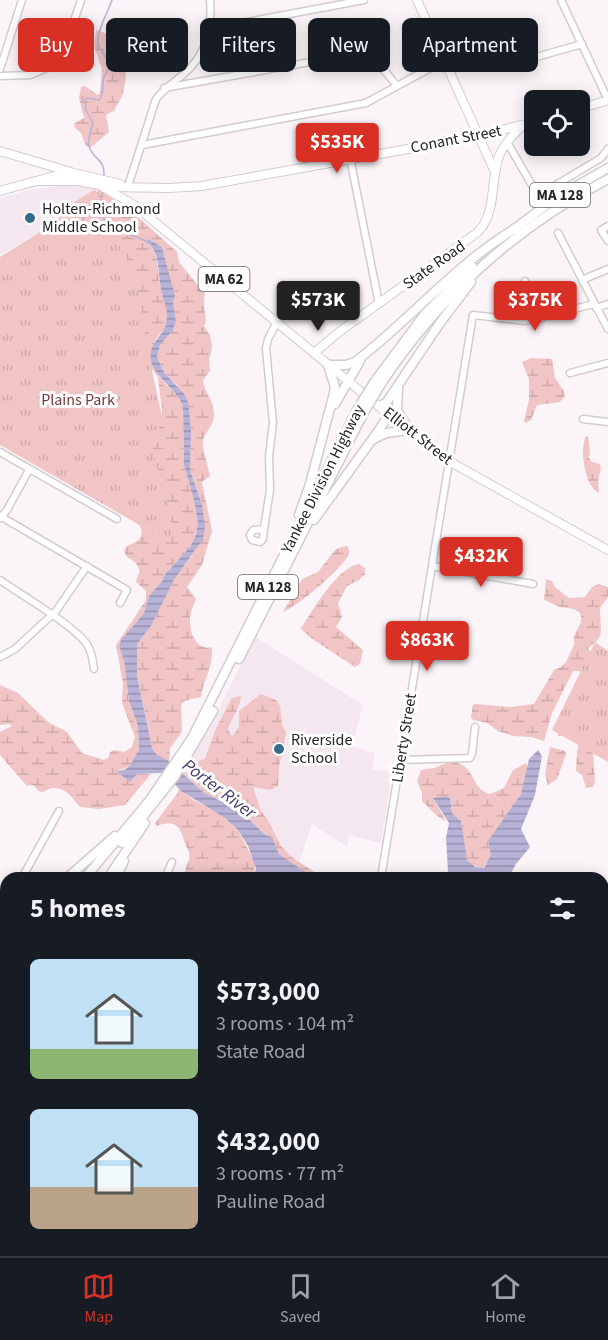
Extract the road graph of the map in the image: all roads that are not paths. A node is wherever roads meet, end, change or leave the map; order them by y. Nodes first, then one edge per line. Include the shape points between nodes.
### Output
1 (22, 0) edge
2 (81, 0) edge
3 (210, 0) edge
4 (364, 0) edge
5 (417, 0) edge
6 (561, 0) edge
7 (75, 18) edge
8 (209, 18) edge
9 (268, 18) edge
10 (425, 18) edge
11 (582, 44) junction
12 (200, 55) edge
13 (538, 57) edge
14 (0, 69) edge
15 (38, 72) edge
16 (423, 72) edge
17 (451, 72) edge
18 (0, 76) edge
19 (397, 86) junction
20 (164, 88) junction
21 (608, 100) edge
22 (590, 106) edge
23 (523, 125) joint
24 (479, 135) junction
25 (507, 142) junction
26 (142, 145) junction
27 (608, 149) edge
28 (0, 152) edge
29 (350, 159) junction
30 (36, 163) junction
31 (608, 168) edge
32 (495, 172) junction
33 (58, 174) junction
34 (76, 177) junction
35 (608, 179) edge
36 (39, 181) junction
37 (107, 184) junction
38 (119, 186) junction
39 (132, 187) junction
40 (0, 191) edge
41 (132, 202) junction
42 (608, 226) edge
43 (516, 228) junction
44 (528, 229) junction
45 (558, 233) dead end
46 (608, 241) edge
47 (608, 269) edge
48 (582, 280) junction
49 (525, 281) dead end
50 (379, 304) junction
51 (608, 304) edge
52 (595, 306) junction
53 (542, 318) junction
54 (277, 322) junction
55 (608, 329) edge
56 (314, 353) junction
57 (363, 356) junction
58 (608, 363) edge
59 (328, 365) junction
60 (570, 373) dead end
61 (348, 381) junction
62 (378, 383) junction
63 (398, 384) junction
64 (383, 409) junction
65 (330, 412) junction
66 (360, 412) junction
67 (583, 419) dead end
68 (608, 422) edge
69 (409, 430) junction
70 (372, 440) junction
71 (0, 452) edge
72 (449, 462) junction
73 (29, 470) junction
74 (0, 517) edge
75 (117, 519) dead end
76 (264, 529) dead end
77 (608, 550) edge
78 (280, 563) junction
79 (87, 566) junction
80 (432, 566) junction
81 (0, 580) edge
82 (533, 584) dead end
83 (7, 585) junction
84 (0, 592) edge
85 (272, 594) junction
86 (120, 603) dead end
87 (51, 615) junction
88 (0, 657) edge
89 (94, 669) dead end
90 (475, 727) dead end
91 (400, 760) junction
92 (180, 763) junction
93 (165, 785) junction
94 (159, 798) junction
95 (59, 811) dead end
96 (134, 820) junction
97 (125, 861) dead end
98 (172, 862) dead end
99 (25, 872) edge
100 (74, 872) edge
101 (90, 872) edge
102 (97, 872) edge
103 (112, 872) edge
104 (120, 872) edge
105 (168, 872) edge
106 (382, 872) edge

1 - 14 street
2 - 7 street
3 - 8 street
4 - 9 street
5 - 10 main road
6 - 11 street
11 - 13 street
11 - 21 street
12 - 20 street
15 - 18 street
16 - 19 street
17 - 24 main road
19 - 20 street via 377,63 355,54
19 - 26 street via 366,103
20 - 26 street via 156,99
21 - 22 main road
23 - 24 main road, Conant Street
23 - 25 main road
24 - 29 main road, Conant Street
24 - 32 main road
25 - 27 street via 533,187 542,191 601,158
25 - 32 main road
26 - 39 street
28 - 30 main road
29 - 39 main road, Conant Street via 202,186
29 - 50 street
30 - 33 main road
30 - 34 main road
30 - 36 main road via 43,174
31 - 43 highway, Yankee Division Highway / MA 128
32 - 50 main road, State Road via 489,214 474,237
33 - 34 main road, Conant Street
33 - 36 main road, Conant Street
34 - 36 main road, Conant Street
34 - 37 main road, Conant Street
35 - 44 highway, Yankee Division Highway / MA 128
36 - 40 main road, Conant Street
37 - 38 main road, Conant Street
37 - 39 main road, Conant Street
37 - 41 main road, Elliott Street / MA 62
38 - 39 main road, Conant Street
38 - 41 main road, Elliott Street / MA 62
39 - 41 main road
41 - 54 main road, Elliott Street / MA 62
42 - 46 street via 601,230
43 - 57 highway via 454,274
43 - 62 highway, Yankee Division Highway / MA 128 via 444,293 406,338
44 - 62 highway, Yankee Division Highway / MA 128 via 485,262 441,306
44 - 63 highway via 472,280
45 - 48 street
47 - 48 street
48 - 52 street
49 - 53 street
50 - 56 main road, State Road
51 - 52 street
52 - 53 street
52 - 55 street
53 - 72 street, Liberty Street via 516,321 473,315
54 - 56 main road, Elliott Street / MA 62
54 - 76 street via 266,348 273,423
56 - 59 main road, Elliott Street / MA 62
57 - 59 highway via 349,364
57 - 61 highway
58 - 60 street
59 - 61 main road, Elliott Street / MA 62
59 - 65 highway via 335,387
61 - 64 main road, Elliott Street / MA 62
61 - 65 highway
62 - 66 highway, Yankee Division Highway / MA 128, bridge
63 - 64 highway
63 - 69 highway via 397,410
64 - 69 main road, Elliott Street / MA 62
64 - 70 highway via 386,419
65 - 78 highway via 310,484
66 - 78 highway, Yankee Division Highway / MA 128
66 - 85 highway, Yankee Division Highway / MA 128
67 - 68 street
69 - 70 highway via 386,433
69 - 72 main road, Elliott Street / MA 62
70 - 85 highway via 319,511
71 - 73 street
72 - 77 main road, Elliott Street / MA 62
72 - 80 street, Liberty Street
73 - 74 street
73 - 75 street
74 - 79 street
78 - 92 highway, Yankee Division Highway / MA 128
79 - 86 street via 127,590
79 - 87 street
80 - 82 street
80 - 91 street, Liberty Street
81 - 83 street
83 - 84 street
83 - 87 street
85 - 92 highway, Yankee Division Highway / MA 128 via 208,722
87 - 88 street via 15,649
87 - 89 street via 87,644
90 - 91 street via 472,754 468,758
91 - 106 street, Liberty Street
92 - 93 highway, Yankee Division Highway / MA 128
93 - 94 highway, Yankee Division Highway / MA 128
93 - 96 highway, Yankee Division Highway / MA 128
94 - 102 highway, Yankee Division Highway / MA 128
94 - 103 highway
95 - 99 street
96 - 100 highway
96 - 101 highway, Yankee Division Highway / MA 128
97 - 104 street
98 - 105 street

